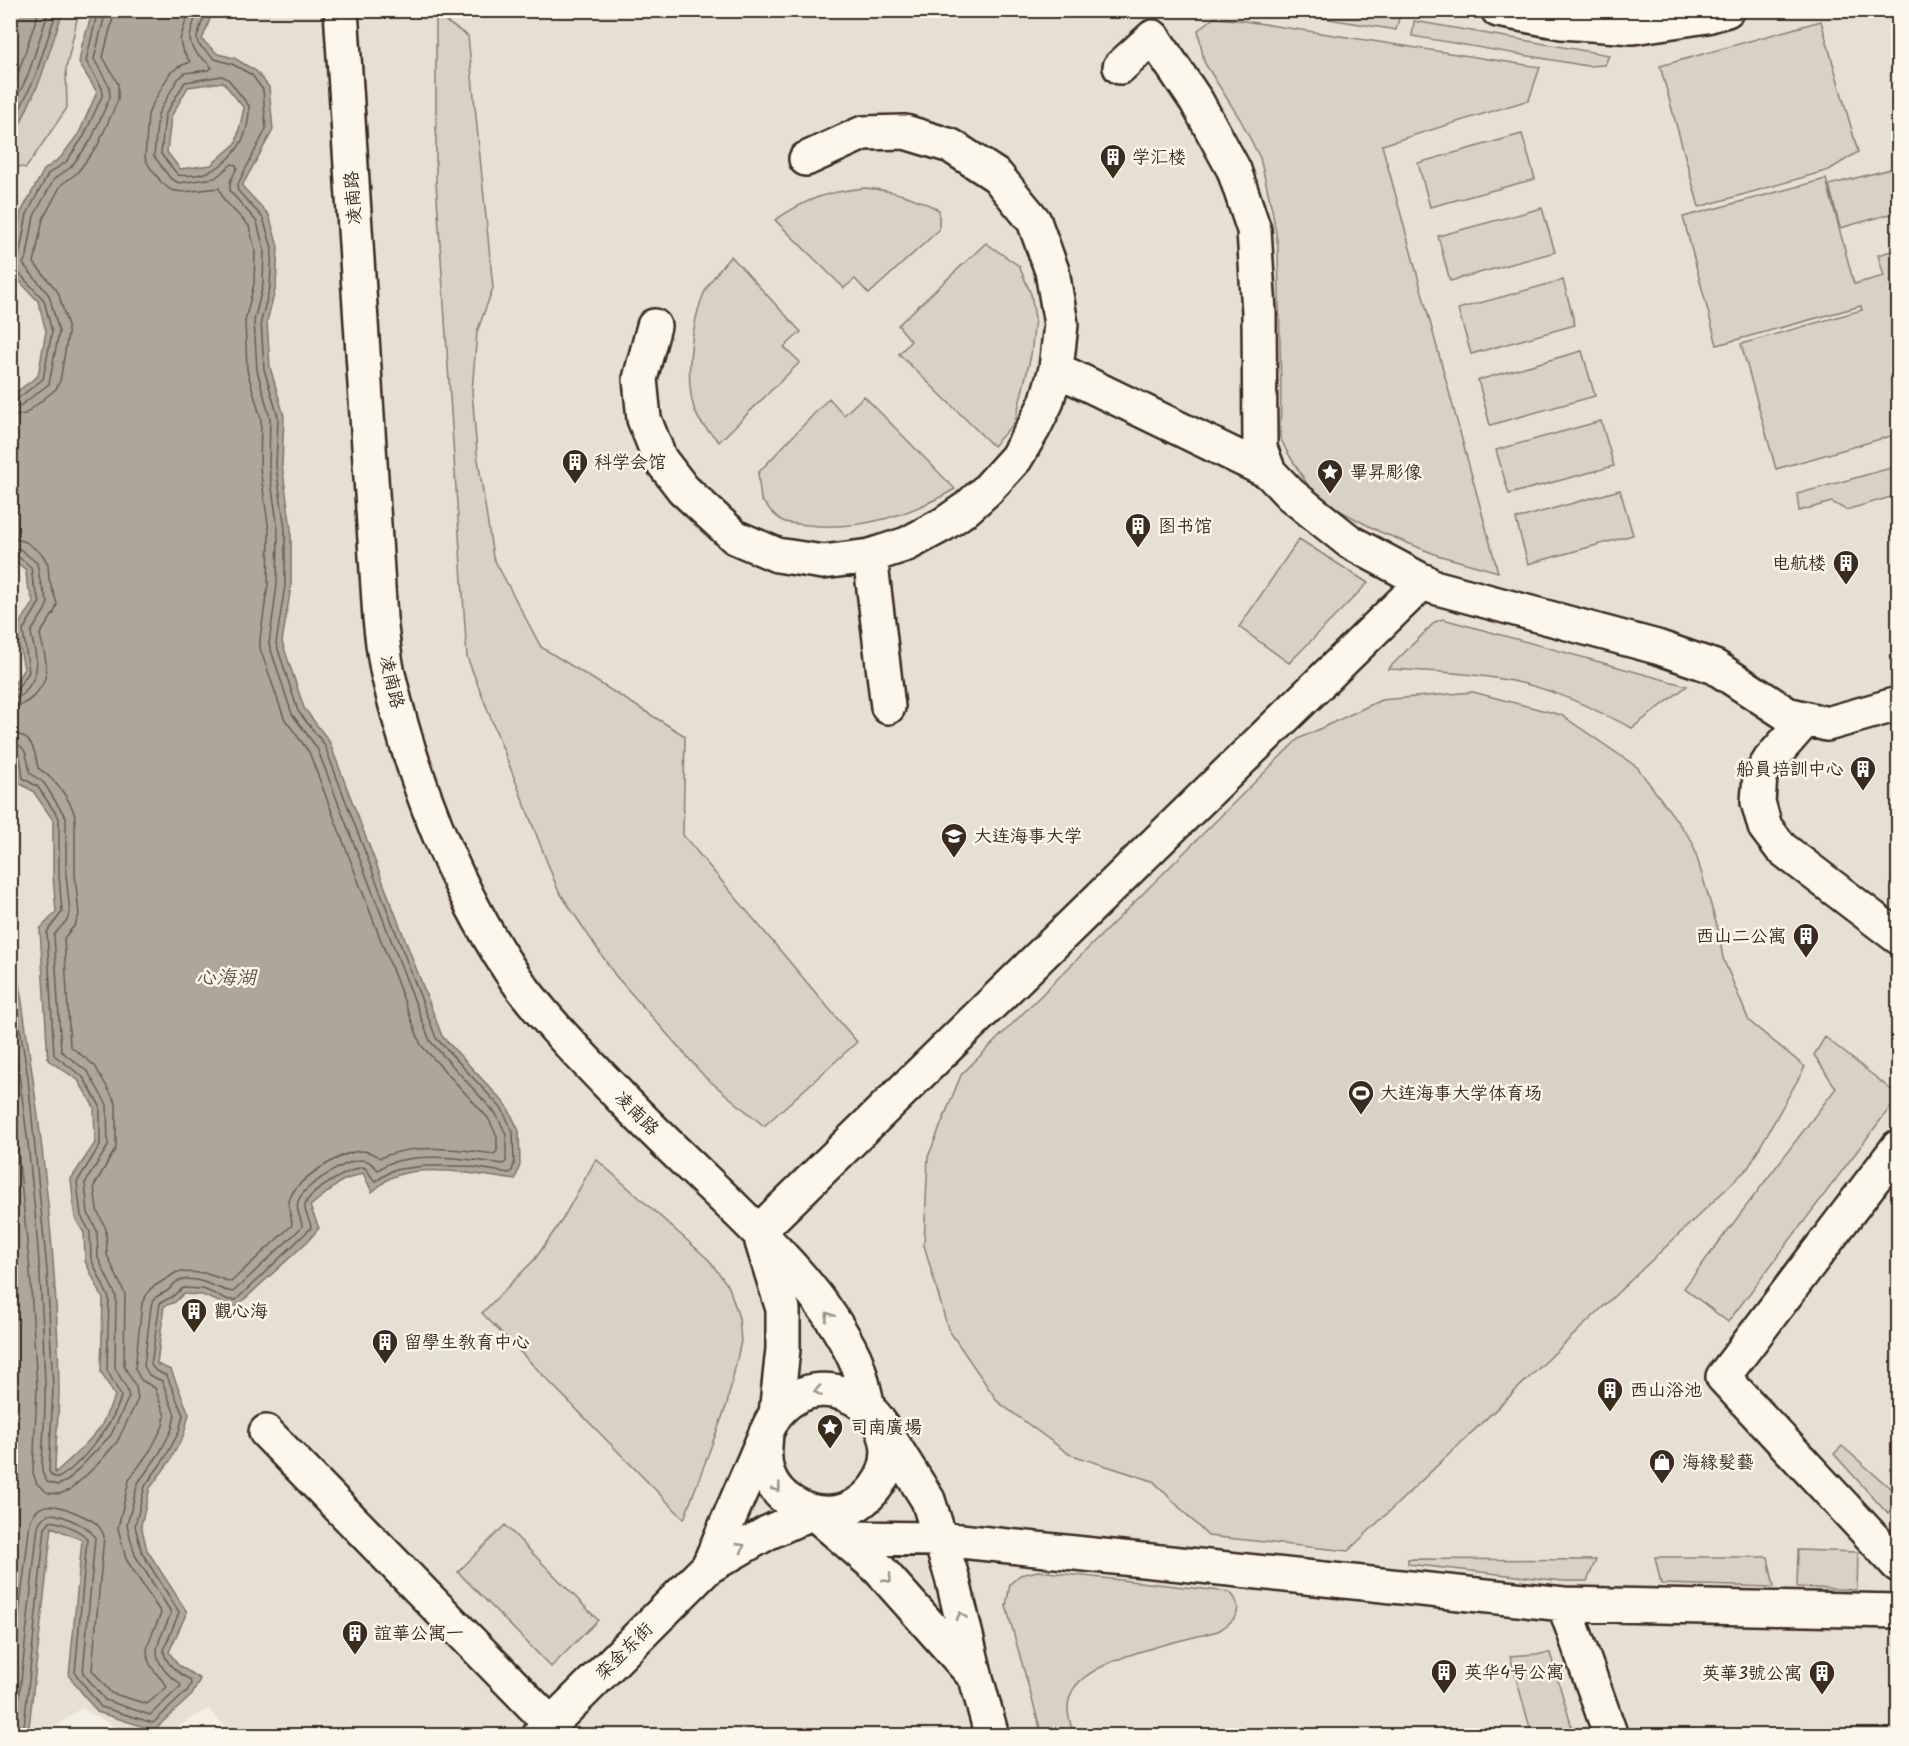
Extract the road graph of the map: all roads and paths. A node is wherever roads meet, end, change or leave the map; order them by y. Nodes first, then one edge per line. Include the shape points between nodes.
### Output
1 (341, 10) edge
2 (1498, 10) edge
3 (1727, 10) edge
4 (1120, 67) dead end
5 (806, 159) dead end
6 (654, 326) dead end
7 (1056, 369) junction
8 (1269, 472) junction
9 (870, 556) junction
10 (1424, 581) junction
11 (1899, 704) edge
12 (888, 707) dead end
13 (1806, 719) junction
14 (1899, 937) edge
15 (1899, 1148) edge
16 (758, 1232) junction
17 (874, 1415) junction
18 (771, 1424) junction
19 (266, 1432) dead end
20 (813, 1512) junction
21 (844, 1539) junction
22 (941, 1539) junction
23 (1899, 1565) edge
24 (708, 1567) junction
25 (1564, 1604) junction
26 (1899, 1611) edge
27 (976, 1678) junction
28 (545, 1730) edge
29 (992, 1736) edge
30 (1611, 1736) edge

1 - 16 street, 凌南路 via 380,618 388,673 409,746 451,862 510,971 556,1029 613,1090
2 - 3 street via 1562,22 1633,27
4 - 8 street via 1153,38 1197,102 1234,170 1254,230 1260,448
5 - 7 street via 863,133 904,132 951,146 997,176 1034,221 1052,271 1061,324
6 - 9 street via 640,379 644,419 660,459 683,489 735,537 777,555 823,562
7 - 8 street
7 - 9 street via 1033,429 1016,458 987,490 944,524 907,544
8 - 10 street via 1350,542
9 - 12 street
10 - 13 street via 1434,587 1657,647 1715,668 1787,714
10 - 16 street
11 - 13 street via 1827,724
13 - 14 street via 1760,776 1758,802 1766,827 1782,848
15 - 23 street via 1723,1377
17 -> 16 street, 凌南路 via 855,1358 817,1295
16 - 18 street via 783,1309 783,1349
17 -> 18 street via 851,1395 831,1390 810,1392 791,1400
17 - 20 street via 887,1442 880,1481 852,1508 834,1513
17 - 22 street via 928,1500
18 -> 20 street via 764,1454 768,1474 779,1492 795,1505
18 - 24 street
19 - 28 street
20 - 21 street
24 -> 20 street
21 - 22 street
21 -> 27 street via 879,1569
22 - 25 street
27 -> 22 street
24 - 28 street, 栾金东街
25 - 26 street
25 - 30 street
27 - 29 street

